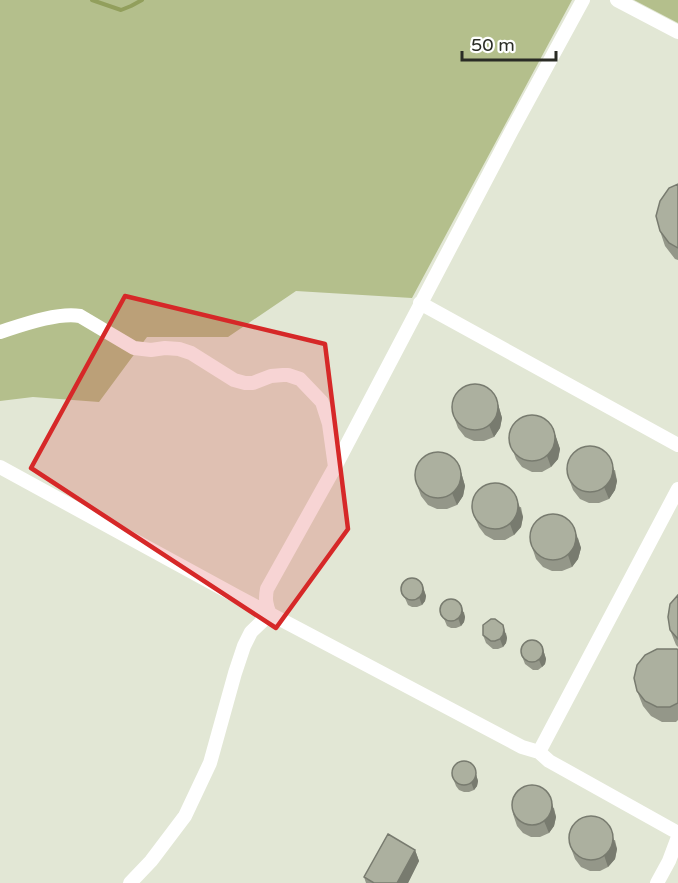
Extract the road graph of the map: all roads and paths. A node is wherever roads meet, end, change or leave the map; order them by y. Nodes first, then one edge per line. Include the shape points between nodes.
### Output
1 (583, 0) edge
2 (617, 0) edge
3 (678, 32) edge
4 (420, 303) junction
5 (0, 332) edge
6 (678, 445) edge
7 (0, 467) edge
8 (334, 467) junction
9 (678, 489) edge
10 (270, 614) junction
11 (539, 753) junction
12 (678, 835) edge
13 (130, 883) edge
14 (657, 883) edge

1 - 4 lane
2 - 3 lane
4 - 6 lane
4 - 8 lane
5 - 8 lane via 70,314 134,348 191,353 234,381 253,383 283,375 300,379 322,402
7 - 10 lane
8 - 10 lane via 267,589
9 - 11 lane
10 - 11 lane
10 - 13 lane via 251,632 244,646 210,763 185,816
11 - 12 lane
12 - 14 lane

